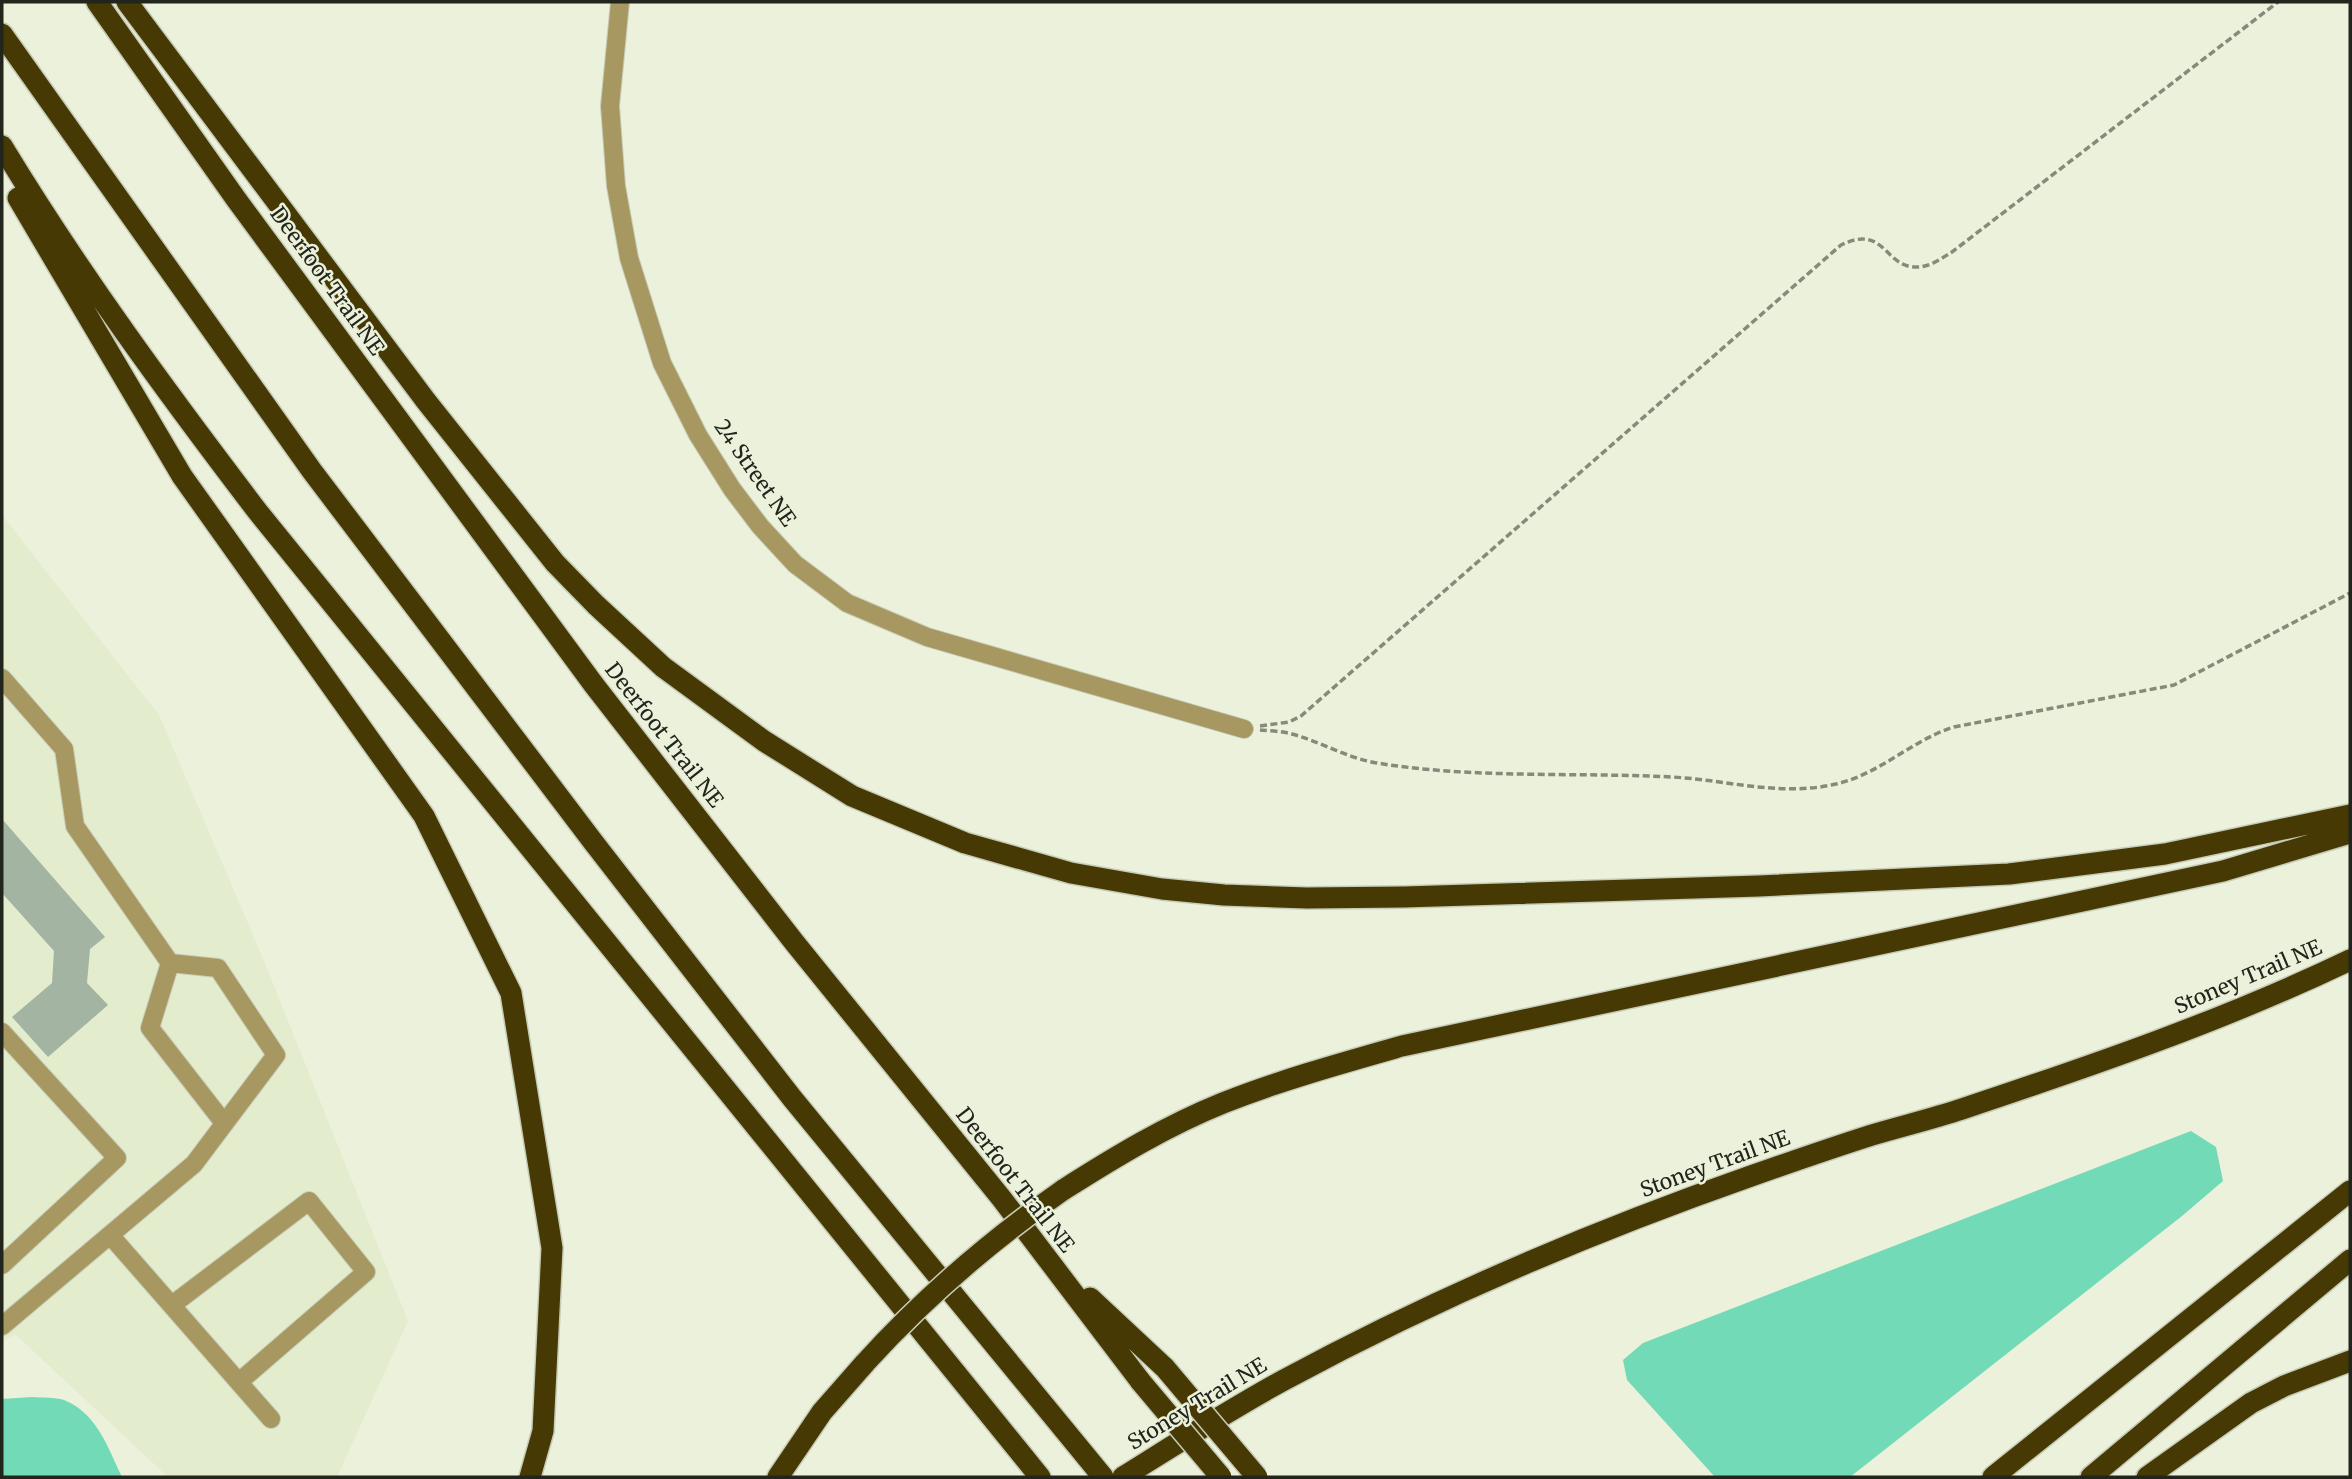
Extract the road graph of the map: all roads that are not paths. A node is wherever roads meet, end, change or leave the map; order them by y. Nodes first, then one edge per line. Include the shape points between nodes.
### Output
1 (97, 2) edge
2 (127, 2) edge
3 (620, 2) edge
4 (2, 34) edge
5 (2, 146) edge
6 (2, 168) edge
7 (2, 678) edge
8 (1244, 729) road end
9 (2350, 816) edge
10 (2350, 833) edge
11 (2350, 960) edge
12 (170, 963) junction
13 (2, 1032) edge
14 (224, 1123) junction
15 (2350, 1191) edge
16 (110, 1235) junction
17 (1044, 1254) junction
18 (2350, 1260) edge
19 (2, 1265) edge
20 (172, 1305) junction
21 (2, 1326) edge
22 (2350, 1361) edge
23 (239, 1382) junction
24 (271, 1419) dead end
25 (530, 1477) edge
26 (778, 1477) edge
27 (1040, 1477) edge
28 (1103, 1477) edge
29 (1124, 1477) edge
30 (1221, 1477) edge
31 (1257, 1477) edge
32 (1993, 1477) edge
33 (2091, 1477) edge
34 (2147, 1477) edge

1 - 17 highway, Deerfoot Trail NE via 236,199 594,685
2 - 9 highway via 426,401 555,563 596,605 663,667 764,741 852,796 965,843 1071,873 1162,890 1293,898 1404,897 2009,874 2165,853
3 - 8 street, 24 Street NE via 610,106 616,186 629,258 663,363 698,435 760,527 795,564 846,603 927,637
4 - 28 highway via 312,471 594,843 792,1098
5 - 27 highway via 164,387 258,512
6 - 25 highway via 182,476 424,816 511,993 552,1248 544,1431
7 - 12 street via 64,749 75,826
10 - 26 highway, bridge via 2223,871 1366,1056 1222,1104 1143,1141 991,1242 917,1308 865,1363 822,1412
11 - 29 highway, Stoney Trail NE via 2214,1020 1959,1110 1751,1176 1531,1260 1287,1378
12 - 14 street via 150,1028
12 - 14 street via 218,968 276,1055
13 - 19 street via 117,1158
14 - 16 street via 194,1164
15 - 32 highway
16 - 20 street
16 - 21 street
17 - 30 highway, Deerfoot Trail NE, bridge via 1141,1382
17 - 31 highway, bridge via 1165,1368
18 - 33 highway
20 - 23 street
20 - 23 street via 309,1201 366,1272
22 - 34 highway via 2251,1403
23 - 24 street

